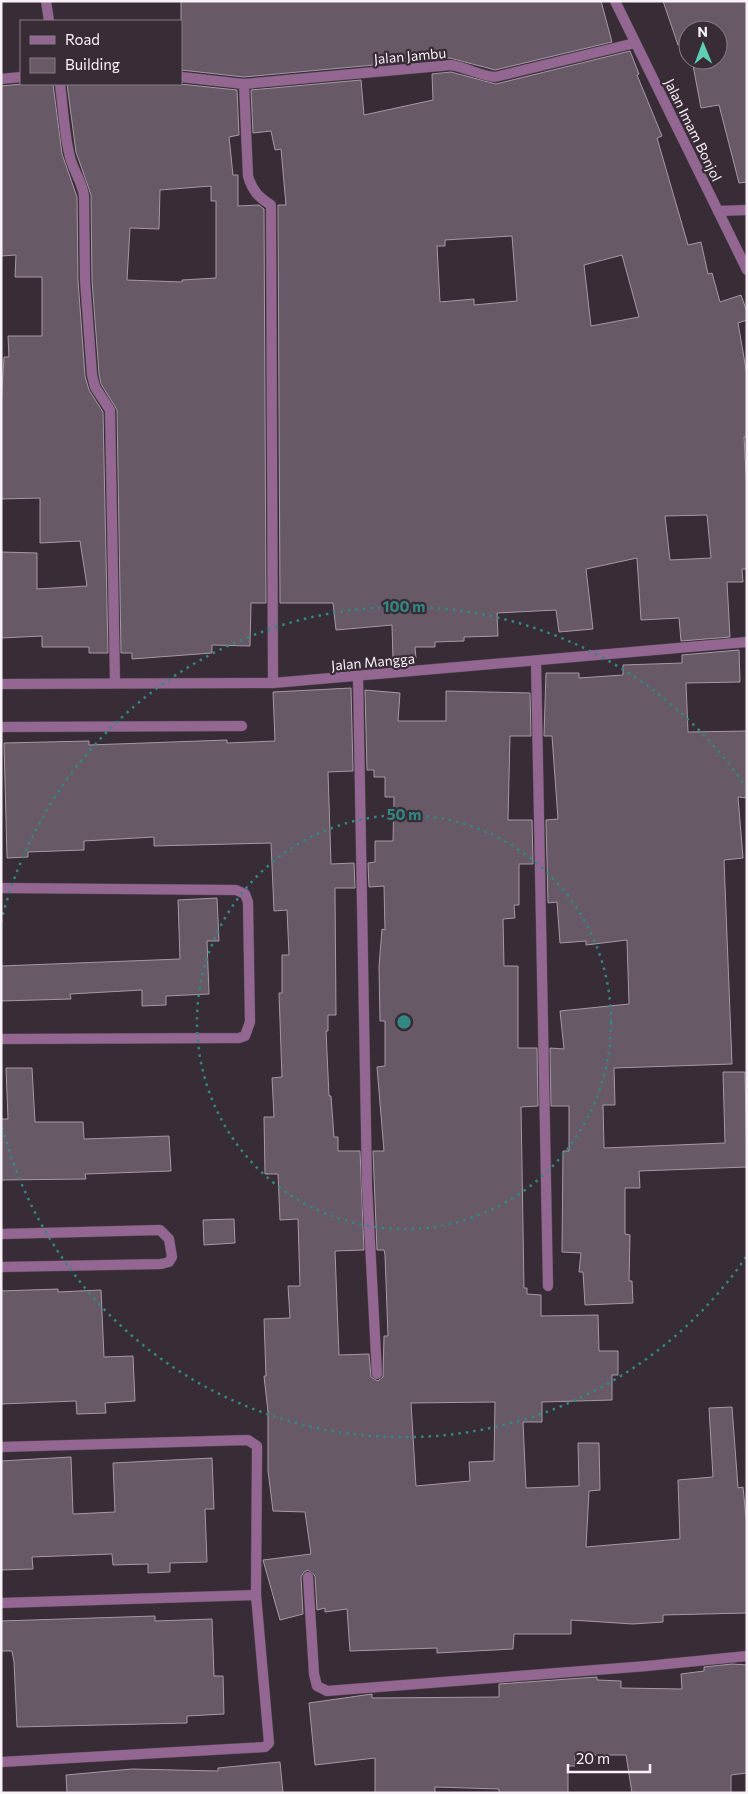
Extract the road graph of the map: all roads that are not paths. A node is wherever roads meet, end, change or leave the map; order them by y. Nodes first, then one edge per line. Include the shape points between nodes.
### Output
1 (46, 1) edge
2 (615, 1) edge
3 (50, 20) edge
4 (635, 43) junction
5 (1, 78) edge
6 (20, 78) edge
7 (182, 78) edge
8 (244, 84) junction
9 (60, 85) edge
10 (747, 210) edge
11 (718, 211) junction
12 (742, 252) edge
13 (747, 270) edge
14 (747, 642) edge
15 (536, 661) junction
16 (358, 677) junction
17 (114, 683) junction
18 (273, 683) junction
19 (1, 684) edge
20 (1, 726) edge
21 (242, 726) dead end
22 (1, 888) edge
23 (1, 1039) edge
24 (1, 1234) edge
25 (1, 1267) edge
26 (548, 1286) dead end
27 (378, 1374) dead end
28 (1, 1447) edge
29 (308, 1577) dead end
30 (256, 1595) junction
31 (1, 1603) edge
32 (747, 1656) edge
33 (1, 1762) edge

1 - 3 street
2 - 4 street, Jalan Imam Bonjol
4 - 8 street, Jalan Jambu via 495,76 478,75 451,65
4 - 11 street, Jalan Imam Bonjol
5 - 6 street
7 - 8 street, Jalan Jambu
8 - 18 street via 248,176 251,188 271,205
9 - 17 street via 69,153 84,196 85,280 92,375 110,410
10 - 11 street
11 - 12 street, Jalan Imam Bonjol
12 - 13 street, Jalan Imam Bonjol
14 - 15 street, Jalan Mangga
15 - 16 street, Jalan Mangga
15 - 26 street
16 - 18 street, Jalan Mangga
16 - 27 street via 367,1186
17 - 18 street, Jalan Mangga
17 - 19 street, Jalan Mangga
20 - 21 street
22 - 23 street via 236,890 245,894 248,902 250,1022 245,1036 239,1038
24 - 25 street via 160,1230 169,1239 172,1257 169,1262 161,1264
28 - 30 street via 248,1440 254,1443 257,1446
29 - 32 street via 314,1674 317,1686 327,1692
30 - 31 street
30 - 33 street via 267,1747

